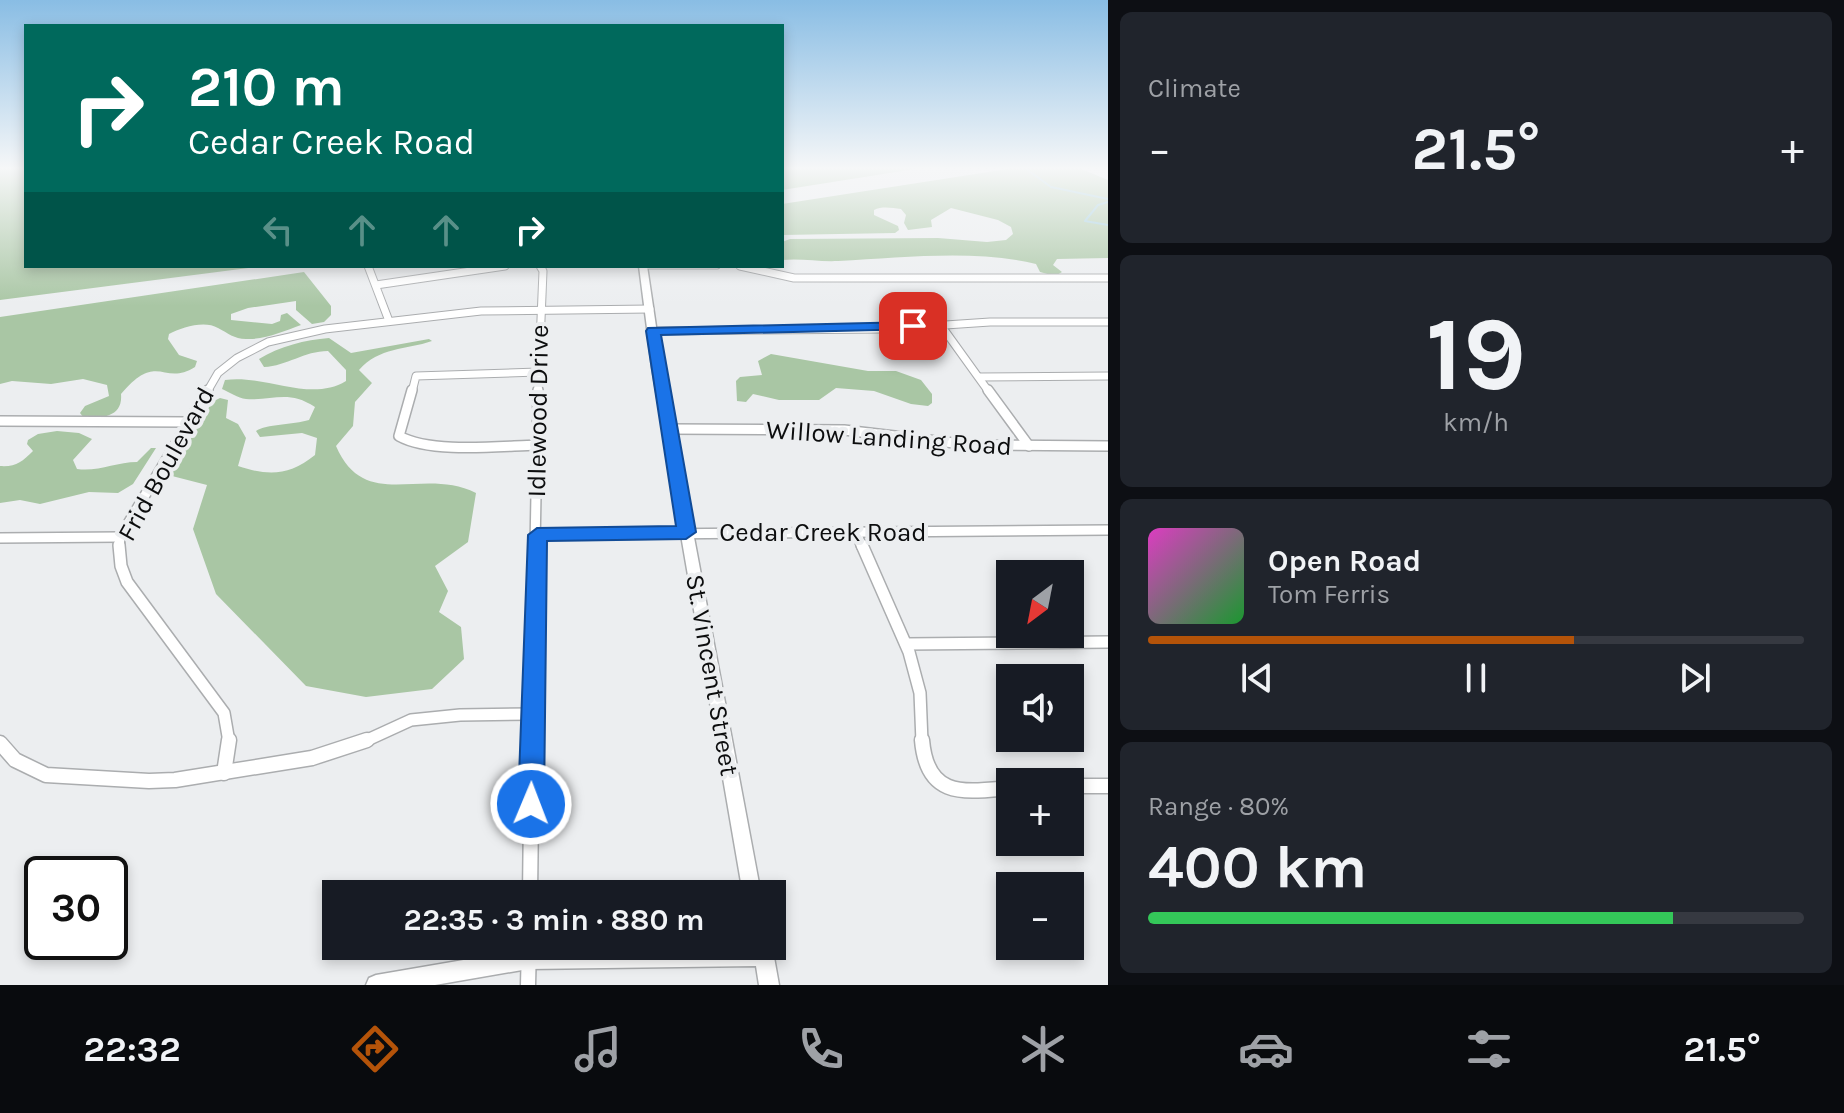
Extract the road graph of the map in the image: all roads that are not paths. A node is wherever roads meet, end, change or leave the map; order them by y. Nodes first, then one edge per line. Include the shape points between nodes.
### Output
1 (369, 268) edge
2 (491, 268) edge
3 (541, 268) edge
4 (643, 268) edge
5 (749, 268) edge
6 (1108, 278) edge
7 (376, 285) junction
8 (650, 309) junction
9 (539, 310) junction
10 (389, 321) junction
11 (1108, 322) edge
12 (940, 324) junction
13 (653, 331) junction
14 (538, 372) junction
15 (1108, 376) edge
16 (979, 377) junction
17 (0, 421) edge
18 (188, 422) junction
19 (670, 429) junction
20 (537, 445) junction
21 (1029, 446) junction
22 (1108, 446) edge
23 (1108, 530) edge
24 (686, 532) junction
25 (856, 533) junction
26 (537, 535) junction
27 (120, 537) junction
28 (0, 538) edge
29 (1108, 642) edge
30 (906, 644) junction
31 (533, 714) junction
32 (0, 743) edge
33 (224, 773) junction
34 (1084, 786) edge
35 (1108, 786) edge
36 (996, 789) edge
37 (530, 880) edge
38 (749, 880) edge
39 (492, 960) edge
40 (529, 960) edge
41 (765, 960) edge
42 (376, 985) edge
43 (528, 985) edge
44 (769, 985) edge

1 - 7 street
2 - 7 street
3 - 9 street, Idlewood Drive
4 - 8 street, St. Vincent Street
5 - 6 street via 794,278
7 - 10 street
8 - 9 street, Frid Boulevard
8 - 13 street, St. Vincent Street
9 - 10 street, Frid Boulevard via 470,311
9 - 14 street, Idlewood Drive
10 - 18 street, Frid Boulevard via 302,332 247,352 218,373
11 - 12 street
12 - 13 street
12 - 16 street
13 - 19 street, St. Vincent Street
14 - 20 street, Idlewood Drive
14 - 20 street via 416,376 399,436 406,443
15 - 16 street
16 - 21 street
17 - 18 street
18 - 27 street, Frid Boulevard
19 - 21 street, Willow Landing Road via 844,430 940,443
19 - 24 street, St. Vincent Street
20 - 26 street, Idlewood Drive
21 - 22 street, Willow Landing Road
23 - 25 street, Cedar Creek Road
24 - 25 street, Cedar Creek Road
24 - 26 street, Cedar Creek Road
24 - 38 street, St. Vincent Street
25 - 30 street
26 - 31 street, Idlewood Drive
27 - 28 street
27 - 33 street, Frid Boulevard via 120,565 127,582 224,713 229,741
29 - 30 street
30 - 36 street via 920,692 923,749 933,776 944,786 968,792
31 - 33 street via 411,720 321,756
31 - 37 street, Idlewood Drive
32 - 33 street via 29,770 46,775 149,781
34 - 35 street
39 - 42 street
40 - 43 street
41 - 44 street

